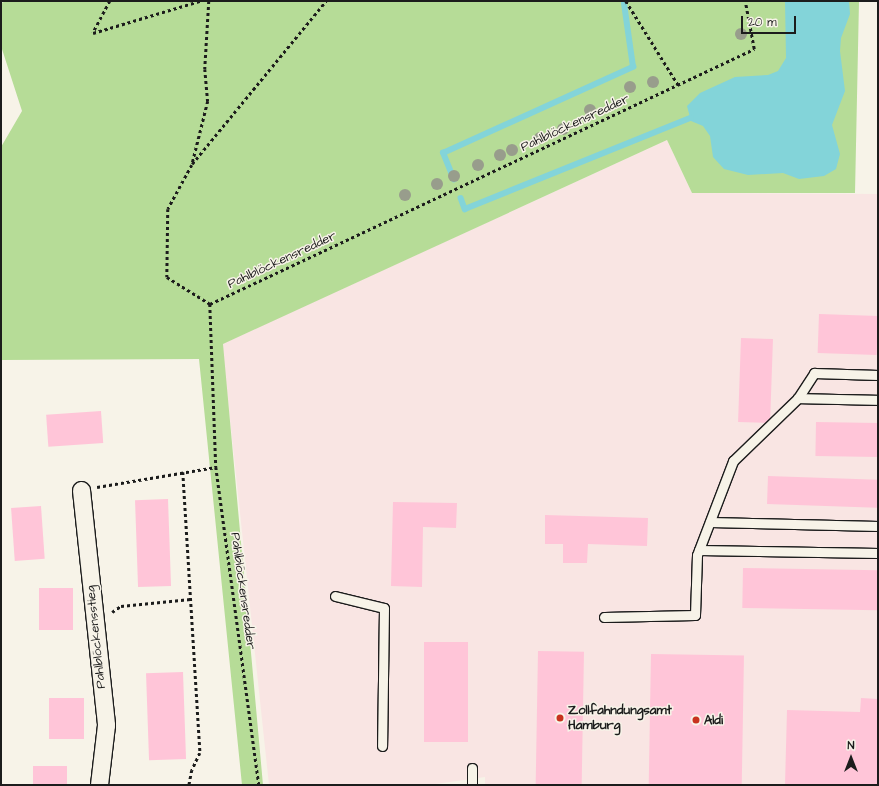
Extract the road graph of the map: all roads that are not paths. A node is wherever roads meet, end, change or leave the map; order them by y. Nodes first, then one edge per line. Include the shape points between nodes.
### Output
1 (878, 375) edge
2 (798, 398) junction
3 (878, 400) edge
4 (81, 490) road end
5 (710, 522) junction
6 (878, 526) edge
7 (699, 550) junction
8 (878, 553) edge
9 (336, 596) dead end
10 (604, 617) dead end
11 (382, 746) dead end
12 (472, 768) dead end
13 (99, 785) edge
14 (472, 785) edge

1 - 2 lane via 814,373
2 - 3 lane
2 - 5 lane via 733,461
4 - 13 street, Pahlblöckensstieg via 106,725
5 - 6 lane
5 - 7 lane
7 - 8 lane
7 - 10 lane via 695,615
9 - 11 lane via 384,608
12 - 14 lane

